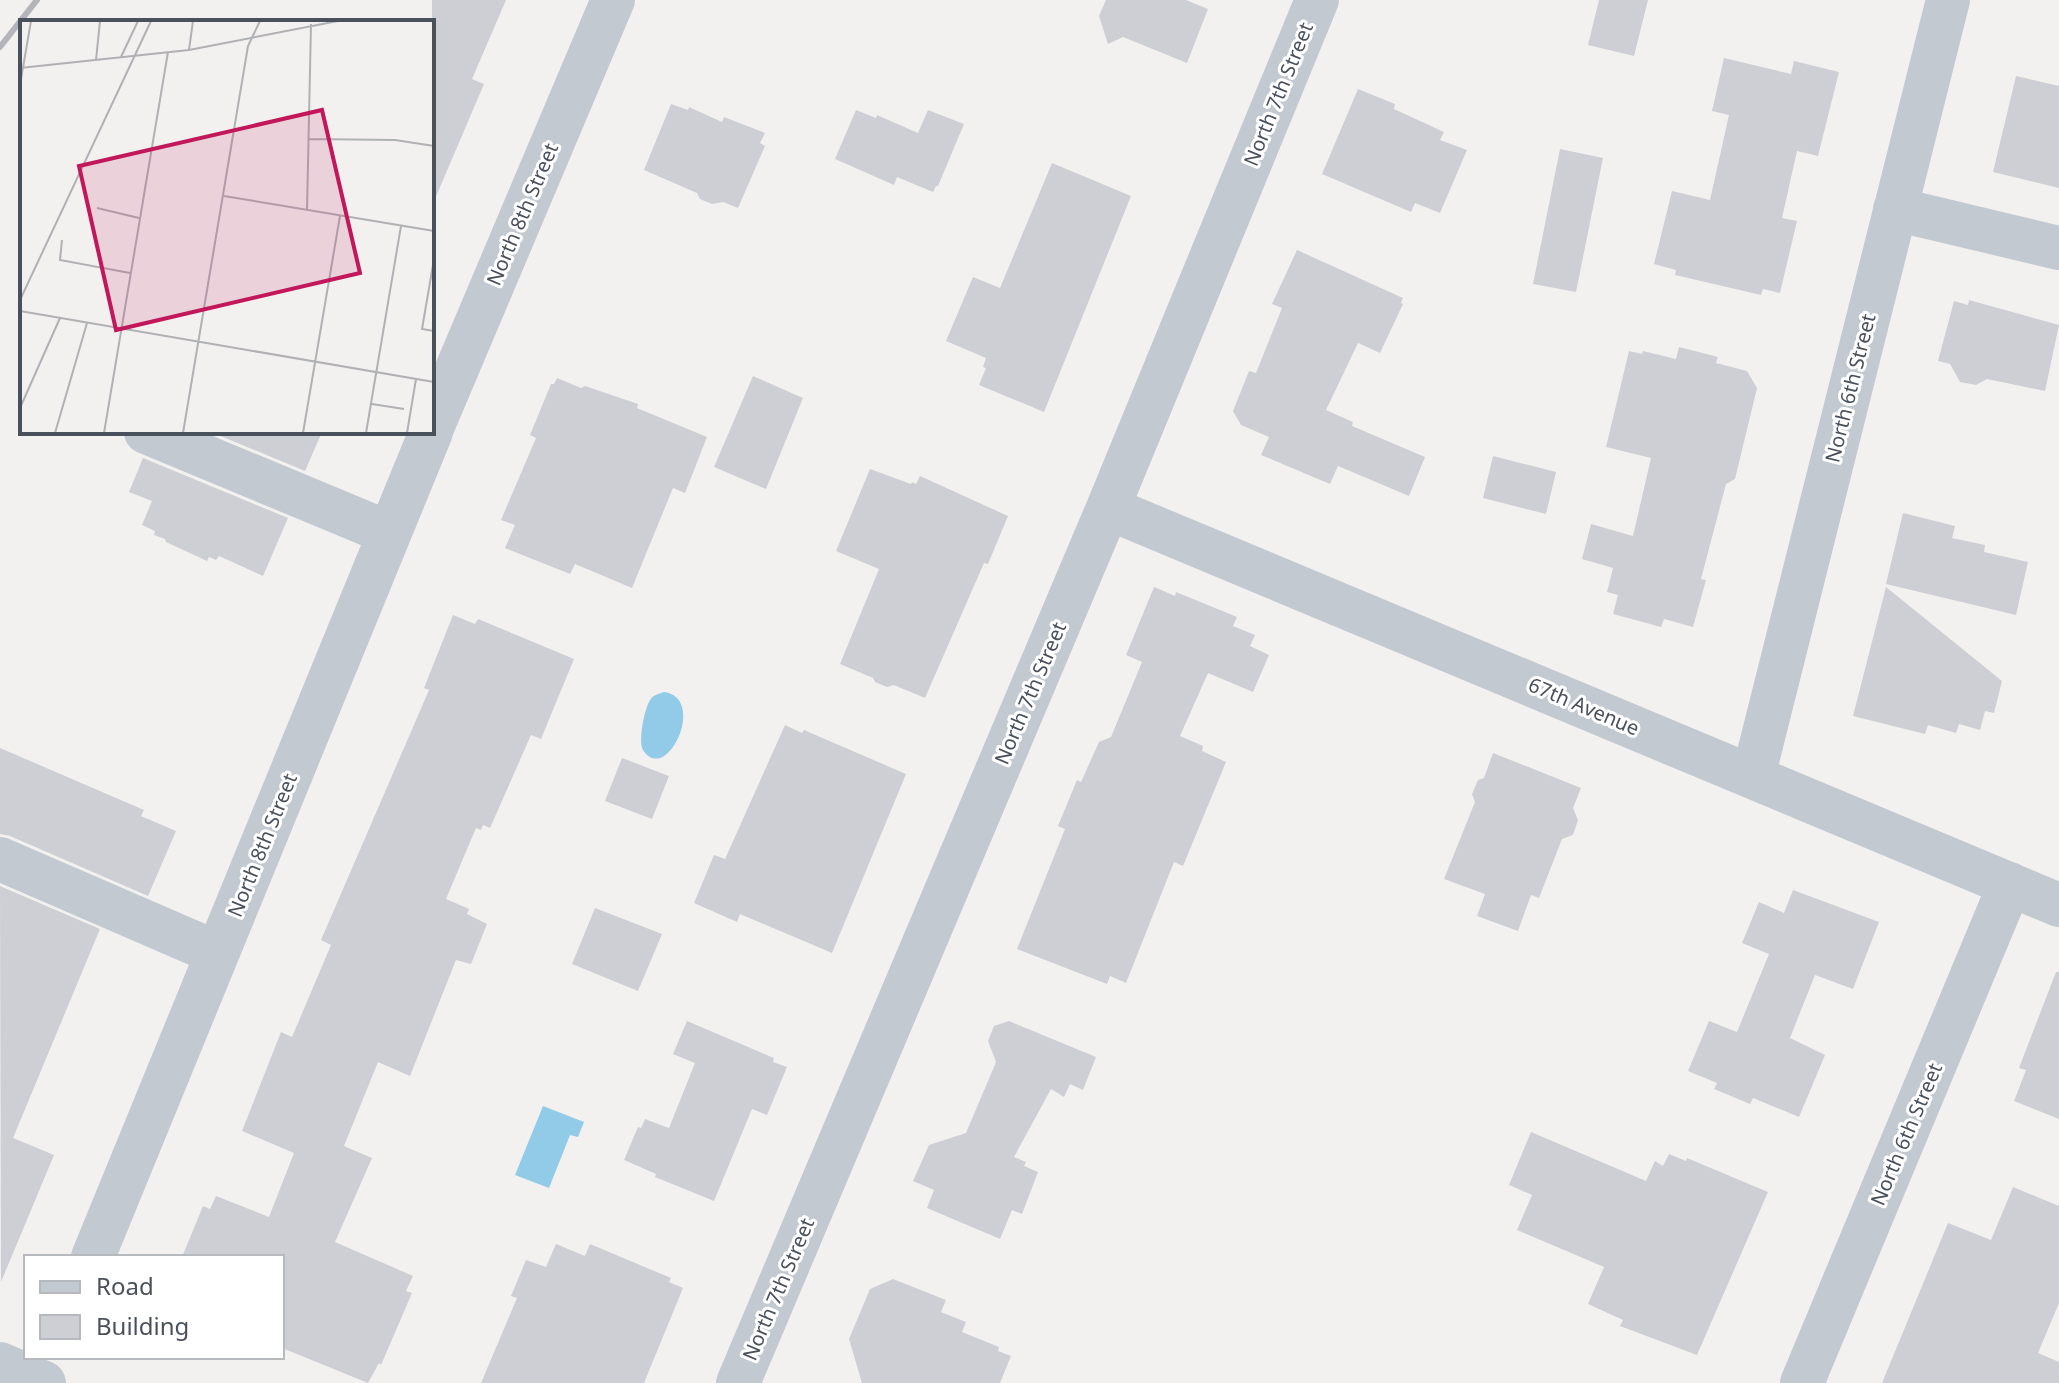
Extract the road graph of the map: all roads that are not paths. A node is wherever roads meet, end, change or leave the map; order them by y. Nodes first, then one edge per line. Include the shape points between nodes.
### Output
1 (613, 0) edge
2 (1317, 0) edge
3 (1948, 0) edge
4 (1895, 209) junction
5 (2059, 248) edge
6 (434, 423) edge
7 (151, 434) edge
8 (429, 434) edge
9 (1108, 508) junction
10 (389, 533) junction
11 (1753, 777) junction
12 (0, 859) edge
13 (2010, 884) junction
14 (2059, 905) edge
15 (217, 953) junction
16 (94, 1255) edge
17 (0, 1364) edge
18 (45, 1376) edge
19 (738, 1383) edge
20 (1802, 1383) edge

1 - 6 street, North 8th Street
2 - 9 street, North 7th Street
3 - 4 street, North 6th Street
4 - 5 street
4 - 11 street, North 6th Street
7 - 10 street
8 - 10 street, North 8th Street
9 - 11 street, 67th Avenue
9 - 19 street, North 7th Street
10 - 15 street, North 8th Street
11 - 13 street, 67th Avenue
12 - 15 street
13 - 14 street, 67th Avenue
13 - 20 street, North 6th Street
15 - 16 street, North 8th Street
17 - 18 street

